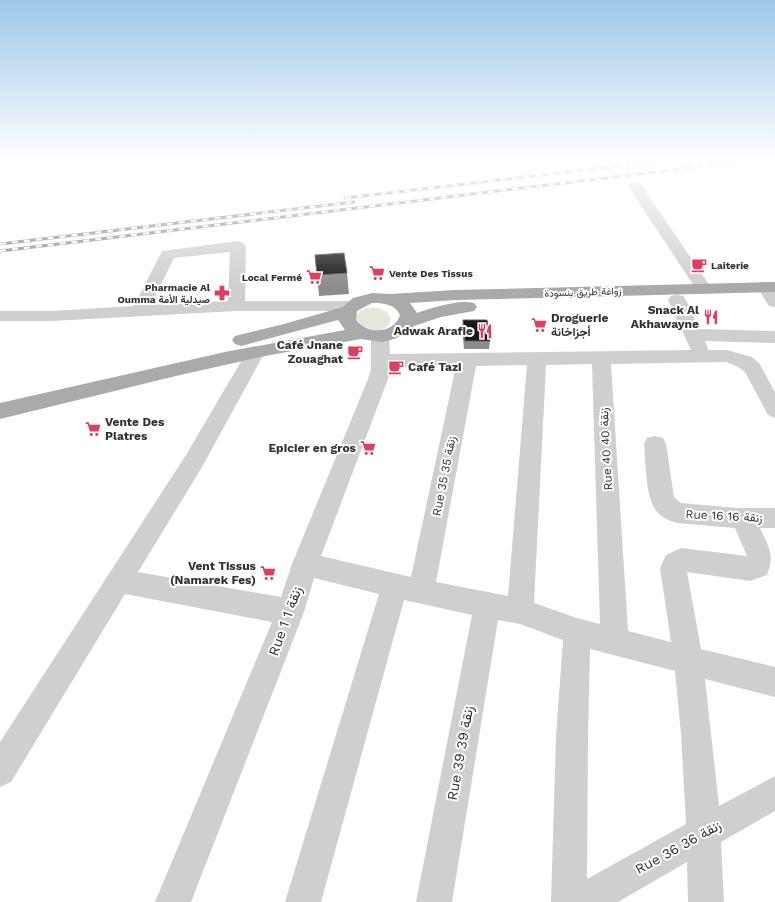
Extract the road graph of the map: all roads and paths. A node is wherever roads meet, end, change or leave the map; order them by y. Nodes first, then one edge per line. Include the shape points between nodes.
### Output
1 (645, 202) edge
2 (704, 289) junction
3 (772, 294) edge
4 (391, 299) junction
5 (677, 300) junction
6 (236, 306) junction
7 (351, 308) junction
8 (140, 311) junction
9 (0, 316) edge
10 (408, 322) junction
11 (693, 335) junction
12 (775, 337) edge
13 (374, 344) junction
14 (256, 352) junction
15 (703, 356) junction
16 (601, 358) junction
17 (537, 360) junction
18 (467, 361) junction
19 (769, 389) edge
20 (0, 397) edge
21 (775, 410) edge
22 (0, 411) edge
23 (655, 444) dead end
24 (743, 518) junction
25 (775, 518) edge
26 (767, 554) edge
27 (305, 564) junction
28 (118, 581) junction
29 (408, 588) junction
30 (487, 605) junction
31 (520, 611) junction
32 (290, 612) junction
33 (577, 632) junction
34 (615, 641) junction
35 (689, 660) junction
36 (775, 682) edge
37 (0, 771) edge
38 (775, 793) edge
39 (704, 833) junction
40 (173, 902) edge
41 (304, 902) edge
42 (434, 902) edge
43 (569, 902) edge
44 (582, 902) edge
45 (706, 902) edge

1 - 2 street
2 - 3 main road, زواغة طريق بنسودة
2 - 4 main road, زواغة طريق بنسودة
3 - 5 main road, زواغة طريق بنسودة
4 - 7 main road via 372,298
4 - 10 main road via 406,309 409,315
5 - 10 main road, زواغة طريق بنسودة via 471,307 438,312
5 - 11 street
6 - 7 street
6 - 8 street
6 - 8 street via 238,246 168,254
7 - 13 main road via 347,317 349,323
7 - 20 main road via 287,329
8 - 9 street
10 - 13 main road via 396,333
11 - 12 street
11 - 15 street
13 - 14 main road via 299,342
13 - 18 street
13 - 27 street, Rue 1 زنقة 1 via 381,369 378,379
14 - 22 main road
14 - 28 street via 194,461
15 - 16 street
15 - 19 street via 727,356 745,362
16 - 17 street
16 - 34 street, Rue 40 زنقة 40
17 - 18 street
17 - 31 street
18 - 29 street, Rue 35 زنقة 35
19 - 21 street
23 - 24 street, Rue 16 زنقة 16 via 664,504 677,513
24 - 25 street, Rue 16 زنقة 16
24 - 26 street
26 - 35 street via 758,567 750,569 681,560 675,563 673,568
27 - 29 street
27 - 32 street, Rue 1 زنقة 1
28 - 32 street
28 - 37 street
29 - 30 street
29 - 41 street, Rue 35 زنقة 35
30 - 31 street
30 - 42 street, Rue 39 زنقة 39
31 - 33 street
32 - 40 street, Rue 1 زنقة 1
33 - 34 street
33 - 43 street
34 - 35 street
35 - 36 street
35 - 39 street
38 - 39 street, Rue 36 زنقة 36
39 - 44 street, Rue 36 زنقة 36
39 - 45 street

